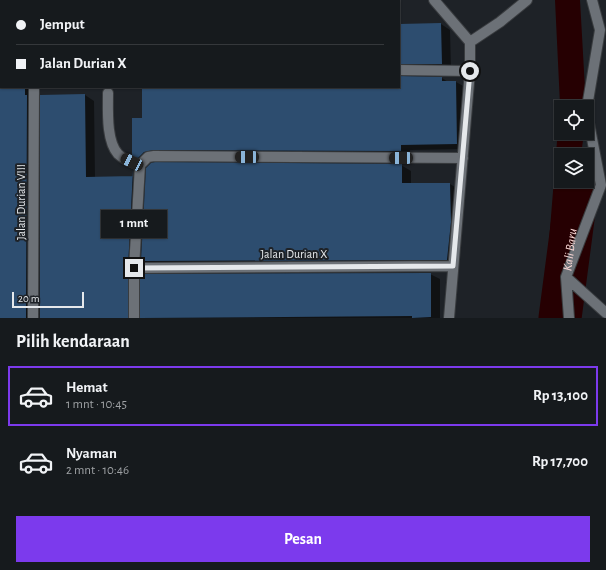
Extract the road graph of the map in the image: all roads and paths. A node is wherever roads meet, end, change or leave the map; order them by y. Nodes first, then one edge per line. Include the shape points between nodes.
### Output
1 (434, 0) edge
2 (527, 0) edge
3 (592, 0) edge
4 (470, 42) junction
5 (400, 70) edge
6 (470, 71) junction
7 (34, 88) edge
8 (108, 93) dead end
9 (588, 100) edge
10 (593, 140) edge
11 (463, 158) junction
12 (140, 165) junction
13 (604, 185) edge
14 (453, 266) junction
15 (134, 268) junction
16 (566, 277) junction
17 (606, 313) edge
18 (33, 318) edge
19 (134, 318) edge
20 (449, 318) edge
21 (569, 318) edge

1 - 4 street
2 - 4 street
3 - 9 street via 600,30
4 - 6 street
5 - 6 street
6 - 11 street
7 - 18 street, Jalan Durian VIII
8 - 12 street via 109,130 113,146 123,158
10 - 13 street
11 - 12 street via 154,156 148,157
11 - 14 street
12 - 15 street
13 - 16 street
14 - 15 street, Jalan Durian X
14 - 20 street
15 - 19 street
16 - 17 street
16 - 21 street

